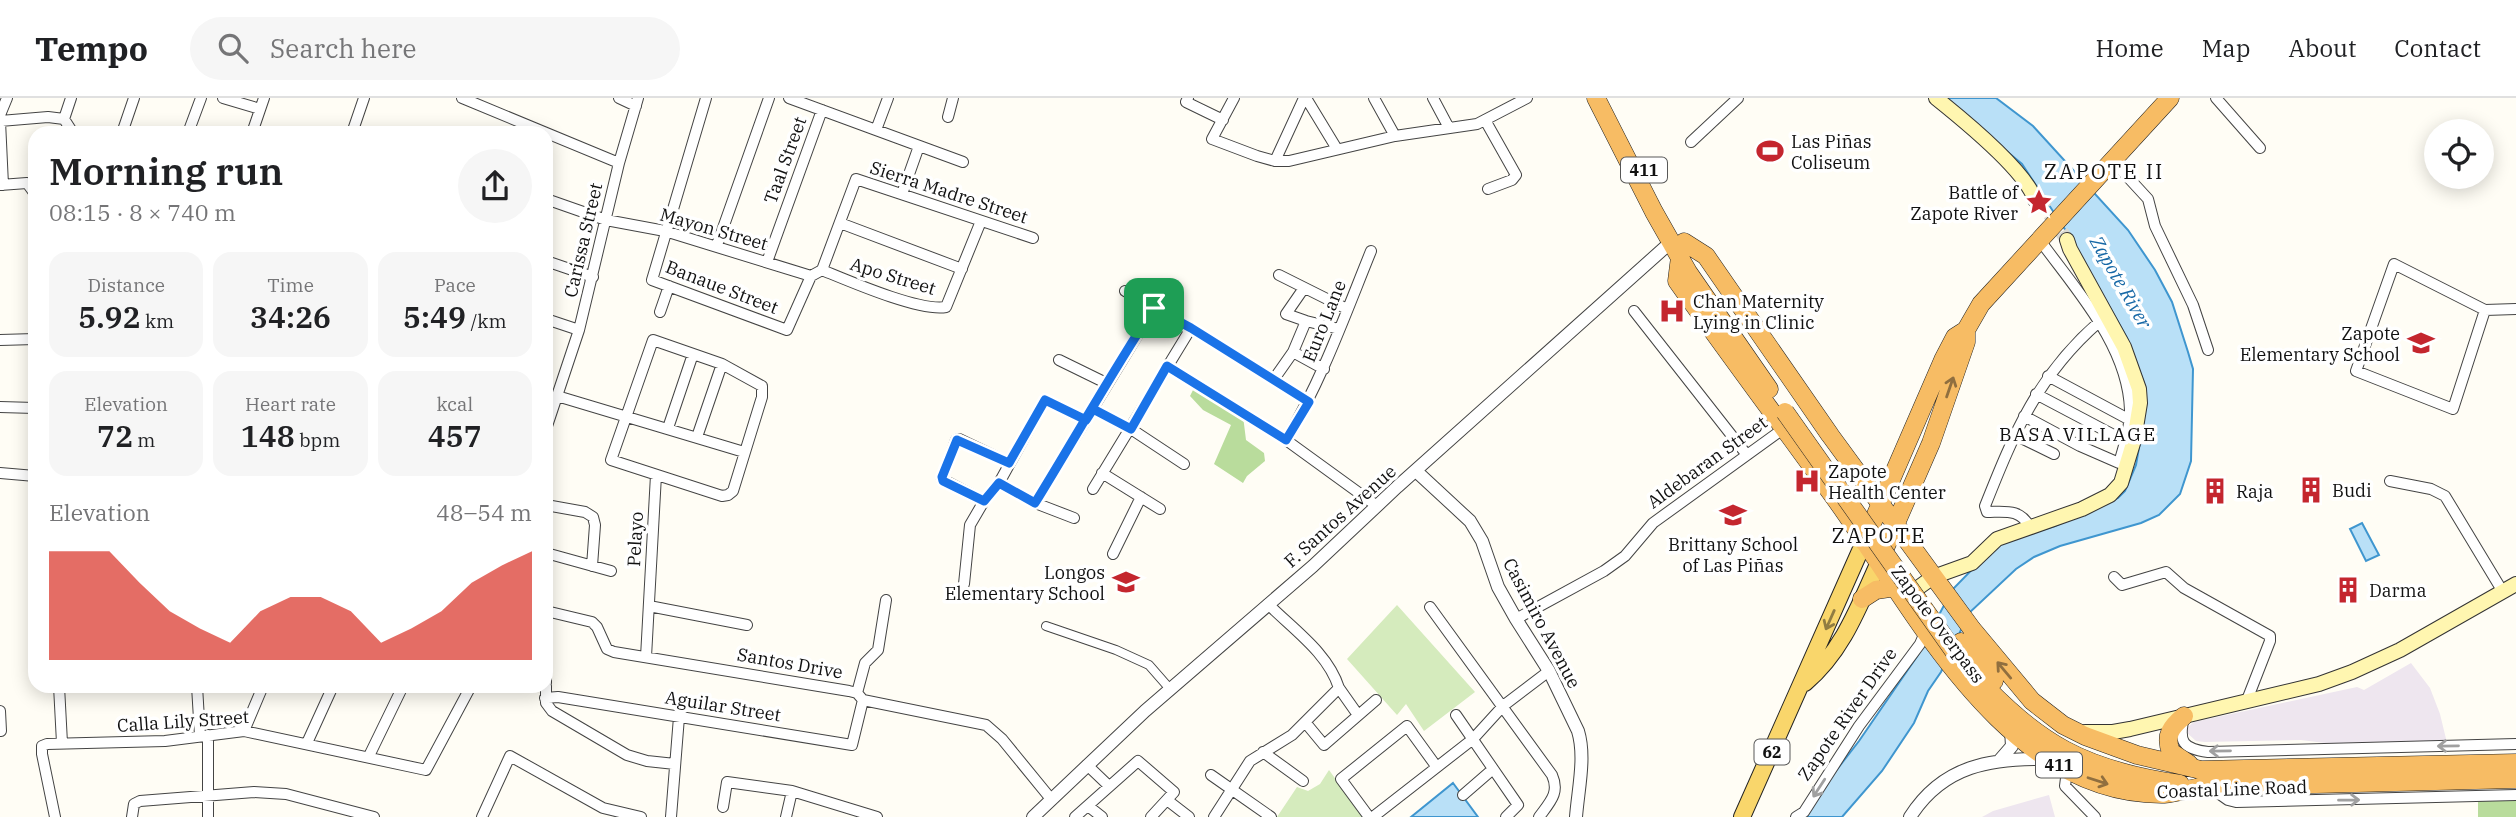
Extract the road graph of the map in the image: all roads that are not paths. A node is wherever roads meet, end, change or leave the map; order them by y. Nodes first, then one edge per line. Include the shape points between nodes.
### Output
1 (7, 98) edge
2 (71, 98) edge
3 (134, 98) edge
4 (201, 98) edge
5 (223, 98) edge
6 (364, 98) edge
7 (462, 98) edge
8 (619, 98) edge
9 (706, 98) edge
10 (769, 98) edge
11 (789, 98) edge
12 (888, 98) edge
13 (953, 98) edge
14 (1234, 98) edge
15 (1305, 98) edge
16 (1374, 98) edge
17 (1433, 98) edge
18 (1527, 98) edge
19 (1596, 98) edge
20 (1606, 98) edge
21 (1936, 98) edge
22 (2170, 98) edge
23 (2217, 98) edge
24 (1187, 100) edge
25 (1733, 100) edge
26 (637, 102) edge
27 (262, 103) edge
28 (1504, 103) edge
29 (822, 110) junction
30 (948, 117) dead end
31 (0, 119) edge
32 (64, 119) junction
33 (1223, 120) junction
34 (1485, 120) junction
35 (68, 126) edge
36 (124, 126) edge
37 (191, 126) edge
38 (255, 126) edge
39 (354, 126) edge
40 (530, 126) edge
41 (1449, 128) junction
42 (876, 130) junction
43 (553, 136) edge
44 (1395, 136) junction
45 (1691, 142) dead end
46 (919, 146) junction
47 (2260, 148) dead end
48 (1337, 149) junction
49 (1275, 161) junction
50 (2113, 161) junction
51 (962, 162) dead end
52 (619, 163) junction
53 (28, 184) edge
54 (2, 185) edge
55 (1488, 189) dead end
56 (902, 194) junction
57 (2035, 198) tunnel mouth
58 (553, 201) edge
59 (606, 220) junction
60 (981, 221) junction
61 (840, 223) junction
62 (666, 231) junction
63 (1033, 238) dead end
64 (2039, 239) junction
65 (2067, 244) tunnel mouth
66 (717, 245) junction
67 (1678, 247) junction
68 (1371, 251) dead end
69 (767, 262) junction
70 (553, 263) edge
71 (962, 269) junction
72 (822, 270) junction
73 (1279, 275) dead end
74 (811, 276) junction
75 (593, 277) junction
76 (669, 286) junction
77 (1304, 288) junction
78 (1125, 291) dead end
79 (1154, 308) junction
80 (1347, 309) junction
81 (2516, 309) edge
82 (2486, 310) junction
83 (1634, 312) dead end
84 (660, 313) dead end
85 (553, 321) edge
86 (1306, 321) junction
87 (2099, 322) junction
88 (1191, 328) junction
89 (1339, 329) junction
90 (579, 330) junction
91 (1966, 330) junction
92 (0, 340) edge
93 (28, 340) edge
94 (2208, 350) dead end
95 (1293, 352) junction
96 (693, 354) junction
97 (1059, 360) dead end
98 (722, 364) junction
99 (1167, 366) junction
100 (1324, 369) junction
101 (2048, 376) junction
102 (1274, 379) junction
103 (1106, 383) junction
104 (553, 390) edge
105 (558, 393) junction
106 (2036, 394) junction
107 (1309, 402) junction
108 (0, 407) edge
109 (28, 408) edge
110 (553, 408) edge
111 (1093, 409) junction
112 (625, 415) junction
113 (2025, 416) junction
114 (1086, 420) junction
115 (2130, 420) junction
116 (668, 428) junction
117 (1131, 429) junction
118 (1783, 429) junction
119 (2015, 435) junction
120 (697, 437) junction
121 (1286, 440) junction
122 (2125, 441) junction
123 (744, 452) junction
124 (2054, 454) dead end
125 (1747, 455) junction
126 (1009, 463) junction
127 (1184, 464) dead end
128 (1897, 470) junction
129 (1416, 471) junction
130 (1102, 472) junction
131 (0, 473) edge
132 (28, 475) edge
133 (656, 475) junction
134 (2390, 481) dead end
135 (1864, 482) junction
136 (999, 483) junction
137 (1093, 489) dead end
138 (1140, 497) junction
139 (984, 501) junction
140 (1035, 503) junction
141 (553, 506) edge
142 (1377, 506) junction
143 (1840, 506) junction
144 (1882, 506) junction
145 (1160, 509) dead end
146 (1073, 518) dead end
147 (1895, 524) junction
148 (2030, 527) junction
149 (1864, 542) junction
150 (1114, 554) dead end
151 (553, 555) edge
152 (1922, 561) junction
153 (1879, 562) junction
154 (592, 566) junction
155 (611, 571) dead end
156 (2114, 577) dead end
157 (964, 584) dead end
158 (1938, 584) junction
159 (1896, 588) junction
160 (2510, 588) edge
161 (1862, 599) junction
162 (886, 600) dead end
163 (1268, 604) junction
164 (649, 606) junction
165 (1430, 607) dead end
166 (553, 613) edge
167 (1516, 619) junction
168 (747, 625) dead end
169 (1046, 626) dead end
170 (1927, 632) junction
171 (646, 657) junction
172 (1549, 671) junction
173 (1800, 687) junction
174 (1339, 688) junction
175 (1170, 689) junction
176 (60, 693) edge
177 (198, 693) edge
178 (260, 693) edge
179 (330, 693) edge
180 (400, 693) edge
181 (467, 693) edge
182 (545, 693) edge
183 (552, 693) edge
184 (860, 697) junction
185 (1376, 700) dead end
186 (2247, 700) junction
187 (1503, 706) junction
188 (0, 711) edge
189 (1358, 715) junction
190 (1456, 715) dead end
191 (2185, 716) junction
192 (679, 717) junction
193 (1306, 722) junction
194 (2011, 730) junction
195 (2073, 730) junction
196 (1, 731) edge
197 (244, 731) junction
198 (204, 736) junction
199 (1473, 739) junction
200 (62, 743) junction
201 (307, 743) junction
202 (2516, 744) edge
203 (1263, 752) junction
204 (369, 756) junction
205 (2049, 759) junction
206 (2000, 761) junction
207 (1090, 763) junction
208 (2516, 763) edge
209 (675, 764) junction
210 (1436, 766) junction
211 (1493, 769) junction
212 (2067, 769) junction
213 (2412, 774) junction
214 (1211, 775) dead end
215 (2516, 779) edge
216 (1303, 781) dead end
217 (2204, 782) junction
218 (1112, 783) junction
219 (1233, 788) junction
220 (792, 790) junction
221 (1464, 794) dead end
222 (2516, 795) edge
223 (206, 796) junction
224 (1051, 799) junction
225 (1167, 800) junction
226 (1088, 806) junction
227 (723, 807) dead end
228 (55, 817) edge
229 (132, 817) edge
230 (208, 817) edge
231 (374, 817) edge
232 (482, 817) edge
233 (641, 817) edge
234 (671, 817) edge
235 (786, 817) edge
236 (877, 817) edge
237 (1033, 817) edge
238 (1075, 817) edge
239 (1102, 817) edge
240 (1151, 817) edge
241 (1189, 817) edge
242 (1214, 817) edge
243 (1271, 817) edge
244 (1371, 817) edge
245 (1506, 817) edge
246 (1539, 817) edge
247 (1576, 817) edge
248 (1742, 817) edge
249 (1796, 817) edge
250 (1910, 817) edge
251 (2095, 817) edge

1 - 31 street
2 - 32 street
3 - 36 street
4 - 37 street
5 - 27 street
6 - 39 street
7 - 40 street
8 - 26 street
9 - 62 street
10 - 66 street
11 - 29 street
12 - 42 street
13 - 30 street
14 - 33 street
15 - 48 street
15 - 49 street
16 - 44 street
17 - 41 street
18 - 28 street
19 - 67 highway, 411
20 - 67 highway, 411
21 - 57 main road via 2011,167
22 - 50 highway, 62
23 - 47 street
24 - 33 street
25 - 45 street
26 - 52 street, Carissa Street
27 - 38 street
28 - 34 street
29 - 42 street
29 - 69 street, Taal Street
31 - 32 street
31 - 54 street
32 - 35 street
33 - 49 street via 1212,139
34 - 41 street
34 - 55 street via 1516,174
41 - 44 street
42 - 46 street
43 - 52 street
44 - 48 street
46 - 51 street
46 - 56 street
48 - 49 street
50 - 64 highway, 62
50 - 94 street via 2148,199
52 - 59 street, Carissa Street
53 - 54 street
56 - 60 street, Sierra Madre Street
56 - 61 street, Sierra Madre Street via 856,179
58 - 59 street, Mayon Street
59 - 62 street, Mayon Street
59 - 75 street, Carissa Street
60 - 63 street, Sierra Madre Street
60 - 71 street, Apo Street
61 - 71 street
61 - 72 street, Sierra Madre Street
62 - 66 street, Mayon Street
62 - 76 street, Banaue Street via 652,280
64 - 87 street
64 - 91 highway, 62 via 1981,304
65 - 148 main road via 2119,336 2137,378 2140,403 2128,467 2116,490 2082,509
66 - 69 street, Mayon Street
67 - 118 highway, 411 via 1677,281
67 - 129 street, F. Santos Avenue
67 - 135 highway, 411 via 1706,256
67 - 217 highway, Zapote Overpass / 411 via 1961,642 1997,684 2030,715 2100,756 2139,772 2161,769
68 - 80 street, Euro Lane
69 - 74 street, Mayon Street
70 - 75 street
71 - 72 street, Apo Street via 950,302 939,309
72 - 74 street
73 - 77 street
74 - 76 street, Banaue Street via 788,330
75 - 90 street, Carissa Street
76 - 84 street
77 - 80 street
77 - 86 street via 1286,314
78 - 79 street
79 - 88 street
79 - 103 street
80 - 89 street, Euro Lane
81 - 82 street
82 - 82 street via 2394,264 2356,371 2453,409
83 - 125 street
85 - 90 street
86 - 89 street
86 - 95 street
87 - 101 street
87 - 115 street via 2125,380
88 - 99 street
88 - 102 street
89 - 100 street, Euro Lane
90 - 105 street, Carissa Street
91 - 128 highway, 62 via 1955,337 1943,360
147 -> 91 highway, 62 via 1931,443 1966,342
92 - 93 street
95 - 100 street
95 - 102 street
96 - 98 street
96 - 112 street via 653,340
96 - 116 street
97 - 103 street
98 - 120 street
98 - 123 street via 762,386
99 - 117 street
99 - 121 street
100 - 107 street, Euro Lane
101 - 106 street
101 - 115 street
102 - 107 street
103 - 111 street
104 - 105 street
105 - 110 street, Carissa Street
105 - 112 street
106 - 113 street
106 - 122 street
107 - 121 street, Euro Lane
108 - 109 street
111 - 114 street
111 - 117 street
112 - 116 street
112 - 133 street via 611,460
113 - 119 street
113 - 122 street via 2119,464
114 - 126 street via 1045,400
114 - 140 street
115 - 122 street
116 - 120 street
117 - 127 street
117 - 130 street
118 - 125 street, Aldebaran Street
118 - 143 highway, 411
119 - 124 street
119 - 148 street via 1984,509 2008,510 2023,517
120 - 123 street
121 - 142 street
123 - 133 street via 728,495
125 - 167 street, Aldebaran Street via 1653,523 1604,571
126 - 136 street
126 - 139 street via 957,440 942,479
128 - 135 highway via 1887,480
128 - 144 highway, 62
129 - 142 street, F. Santos Avenue
129 - 167 street, Casimiro Avenue via 1470,521
130 - 137 street
130 - 138 street
131 - 132 street
133 - 164 street, Pelayo
134 - 160 street via 2431,489 2448,499
135 - 143 highway via 1866,507 1861,514 1849,514
135 - 144 highway, 411
136 - 139 street
136 - 140 street
138 - 145 street
138 - 150 street
139 - 157 street via 970,525
140 - 146 street
141 - 154 street via 593,517
142 - 163 street, F. Santos Avenue
143 - 149 highway, 411
144 - 147 highway, 411
144 - 149 highway, 62
147 - 152 highway, Coastal Line Road / 411
147 - 153 highway, 62
148 - 158 main road via 1997,539 1972,563
149 - 153 highway, 411
149 -> 173 main road, 62
151 - 154 street
152 - 158 highway, Coastal Line Road / 411
152 - 159 highway via 1907,561 1893,570
153 - 159 highway, Coastal Line Road / 411
153 - 161 main road, 62
154 - 155 street
156 - 186 street via 2122,585 2166,572 2183,588 2270,635
158 - 159 main road
195 -> 158 highway, Coastal Line Road / 411 via 2032,701
159 - 161 highway via 1876,590
159 - 170 highway, Coastal Line Road / 411
160 - 186 main road via 2361,669
161 - 173 main road, 62 via 1833,655
162 - 184 street via 878,650 865,663
163 - 174 street via 1324,659
163 - 175 street, F. Santos Avenue
164 - 168 street
164 - 171 street, Pelayo
165 - 187 street
166 - 171 street, Santos Drive via 595,624 610,651
167 - 172 street, Casimiro Avenue
169 - 175 street via 1149,665
170 - 194 highway, Coastal Line Road / 411 via 1983,703
170 -> 249 street, Zapote River Drive via 1804,812
171 - 184 street, Santos Drive
172 - 187 street
172 - 247 street, Casimiro Avenue via 1581,740
173 - 248 main road, 62
174 - 189 street
174 - 193 street
175 - 207 street, F. Santos Avenue
176 - 200 street
177 - 198 street
178 - 197 street
179 - 201 street
180 - 204 street
181 - 204 street, Calla Lily Street via 426,770
182 - 209 street via 552,711 627,755
183 - 192 street, Aguilar Street
184 - 192 street, Aguilar Street via 852,745
184 - 224 street, Santos Drive via 986,725
185 - 189 street
186 - 191 main road
187 - 199 street
187 - 246 street via 1556,782 1556,794
188 - 196 street
189 - 193 street via 1324,745
190 - 199 street
191 - 195 main road via 2113,732
202 -> 191 street via 2208,752 2185,744 2181,732
191 - 217 highway via 2170,729 2168,746
192 - 209 street
193 - 203 street
194 - 205 highway, Coastal Line Road / 411
194 - 206 street via 2012,746
195 - 217 highway, Coastal Line Road / 411
197 - 198 street, Calla Lily Street
197 - 201 street, Calla Lily Street
198 - 200 street, Calla Lily Street
198 - 223 street
199 - 210 street
199 - 211 street
200 - 228 street via 42,746
201 - 204 street, Calla Lily Street
203 - 216 street
203 - 219 street via 1250,761
205 - 206 street
205 - 212 highway, Coastal Line Road / 411
206 - 250 street via 1950,776
207 - 218 street
207 - 224 street, F. Santos Avenue
208 - 213 highway, Coastal Line Road / 411
209 - 234 street
210 - 244 street
210 - 244 street via 1407,726 1341,779
211 - 221 street
211 - 245 street via 1518,805
212 -> 217 highway, Coastal Line Road / 411 via 2107,785 2142,792 2166,794
212 - 251 street via 2065,786
213 - 215 highway, Coastal Line Road / 411
213 - 217 highway, Coastal Line Road / 411
214 - 219 street
217 -> 222 street via 2236,802
218 - 225 street via 1138,761 1174,792
218 - 226 street
219 - 242 street
219 - 243 street
220 - 227 street via 727,782
220 - 235 street
220 - 236 street
223 - 229 street via 134,804
223 - 230 street
223 - 231 street via 286,794
224 - 237 street, F. Santos Avenue
225 - 240 street
225 - 241 street
226 - 238 street
226 - 239 street
232 - 233 street via 510,756 603,808

